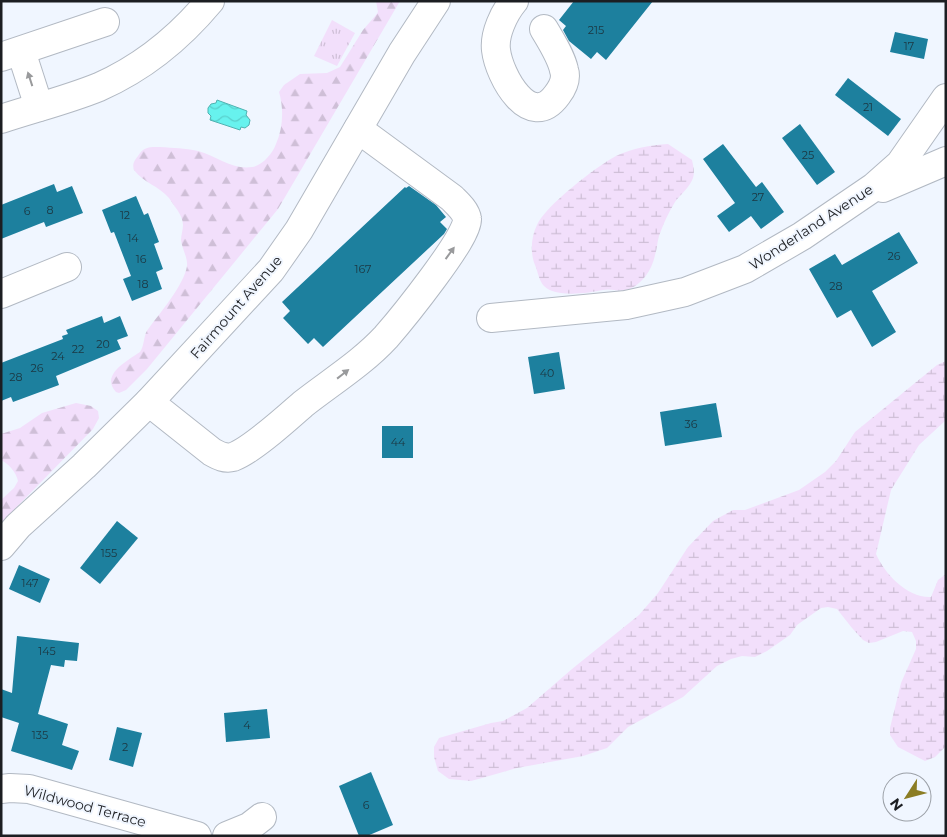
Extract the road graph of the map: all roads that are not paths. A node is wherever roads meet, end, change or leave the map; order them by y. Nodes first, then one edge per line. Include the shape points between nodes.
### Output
1 (210, 1) edge
2 (436, 1) edge
3 (514, 1) edge
4 (105, 22) dead end
5 (544, 29) dead end
6 (11, 54) edge
7 (946, 98) edge
8 (39, 107) junction
9 (1, 119) edge
10 (358, 129) junction
11 (946, 161) edge
12 (856, 199) junction
13 (67, 267) dead end
14 (1, 294) edge
15 (491, 318) dead end
16 (149, 402) junction
17 (1, 546) edge
18 (1, 789) edge
19 (262, 817) dead end
20 (197, 836) edge
21 (227, 836) edge

1 - 8 street via 176,36 131,70 100,86
2 - 10 street, Fairmount Avenue
3 - 5 street via 505,14 496,50 512,89 524,103 534,106 551,102 564,81 564,69
4 - 6 street
8 -> 6 street
7 - 12 street, Wonderland Avenue via 900,164
8 - 9 street
10 - 16 street, Fairmount Avenue via 299,230 271,270
16 -> 10 street via 212,452 229,458 244,451 357,363 386,336 442,264 460,240 467,225 466,215 452,198
11 - 12 street
12 - 15 street, Wonderland Avenue via 745,269 685,292 626,305
13 - 14 street
16 - 17 street, Fairmount Avenue
18 - 20 street, Wildwood Terrace via 29,789
19 - 21 street

